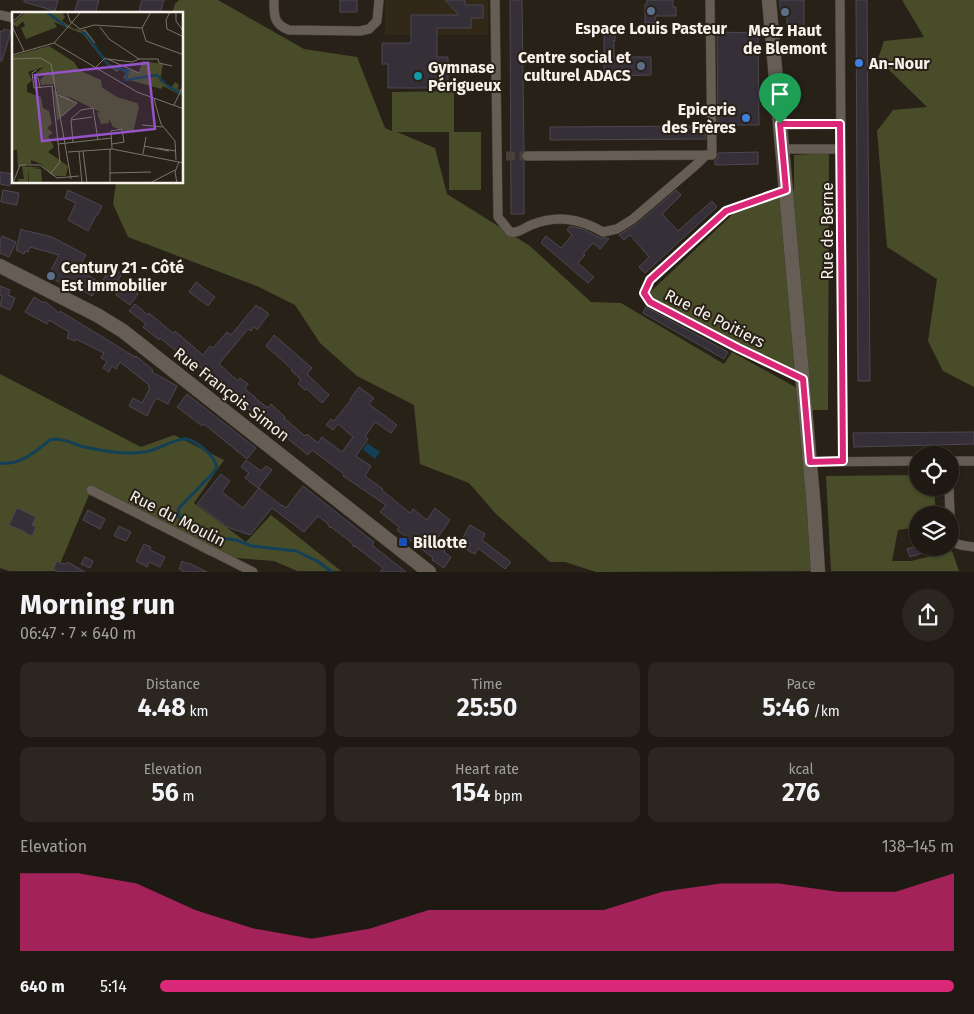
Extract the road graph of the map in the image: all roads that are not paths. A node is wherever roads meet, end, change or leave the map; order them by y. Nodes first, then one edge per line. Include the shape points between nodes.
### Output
1 (274, 0) edge
2 (379, 0) edge
3 (495, 0) edge
4 (710, 0) edge
5 (769, 0) edge
6 (840, 0) edge
7 (780, 124) junction
8 (840, 124) junction
9 (782, 149) junction
10 (841, 149) junction
11 (709, 155) junction
12 (527, 156) tunnel mouth
13 (786, 190) junction
14 (0, 266) edge
15 (803, 379) junction
16 (974, 460) edge
17 (843, 461) junction
18 (909, 461) edge
19 (959, 461) edge
20 (810, 462) junction
21 (91, 490) dead end
22 (959, 546) edge
23 (974, 548) edge
24 (253, 572) edge
25 (428, 572) edge
26 (818, 572) edge

1 - 2 street via 275,19 289,30 360,31 369,29 377,21
3 - 11 street via 502,156 498,217 510,232 557,218 582,222 603,232 617,229
4 - 11 street
5 - 7 street
6 - 8 street, Rue de Berne
7 - 8 street
7 - 9 street
8 - 10 street, Rue de Berne
9 - 10 street
9 - 13 street
10 - 17 street, Rue de Berne
11 - 12 street
13 - 15 street
13 - 15 street, Rue de Poitiers via 726,211 650,280 644,293 650,302
14 - 25 street, Rue François Simon via 124,331
15 - 20 street
16 - 19 street
17 - 18 street
17 - 20 street
20 - 26 street
21 - 24 street, Rue du Moulin
22 - 23 street

